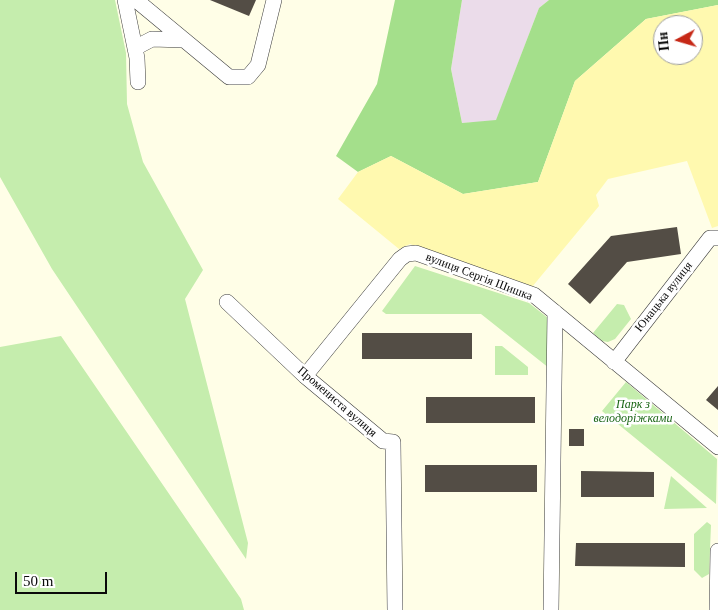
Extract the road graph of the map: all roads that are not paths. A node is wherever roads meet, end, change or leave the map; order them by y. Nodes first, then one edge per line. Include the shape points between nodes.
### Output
1 (125, 0) edge
2 (136, 0) edge
3 (274, 0) edge
4 (184, 40) junction
5 (135, 48) junction
6 (138, 82) dead end
7 (718, 238) edge
8 (227, 302) dead end
9 (555, 312) junction
10 (614, 362) junction
11 (305, 376) junction
12 (718, 447) edge
13 (718, 551) edge
14 (395, 610) edge
15 (552, 610) edge
16 (717, 610) edge

1 - 5 street
2 - 4 street
3 - 4 street via 258,65 248,77 229,77
4 - 5 street via 152,40
5 - 6 street
7 - 10 street, Юнацька вулиця via 710,238
8 - 11 street, Промениста вулиця
9 - 10 street, вулиця Сергія Шишка
9 - 11 street, вулиця Сергія Шишка via 534,295 416,253 407,254
9 - 15 street
10 - 12 street, вулиця Сергія Шишка
11 - 14 street, Промениста вулиця via 383,442 393,442
13 - 16 street

